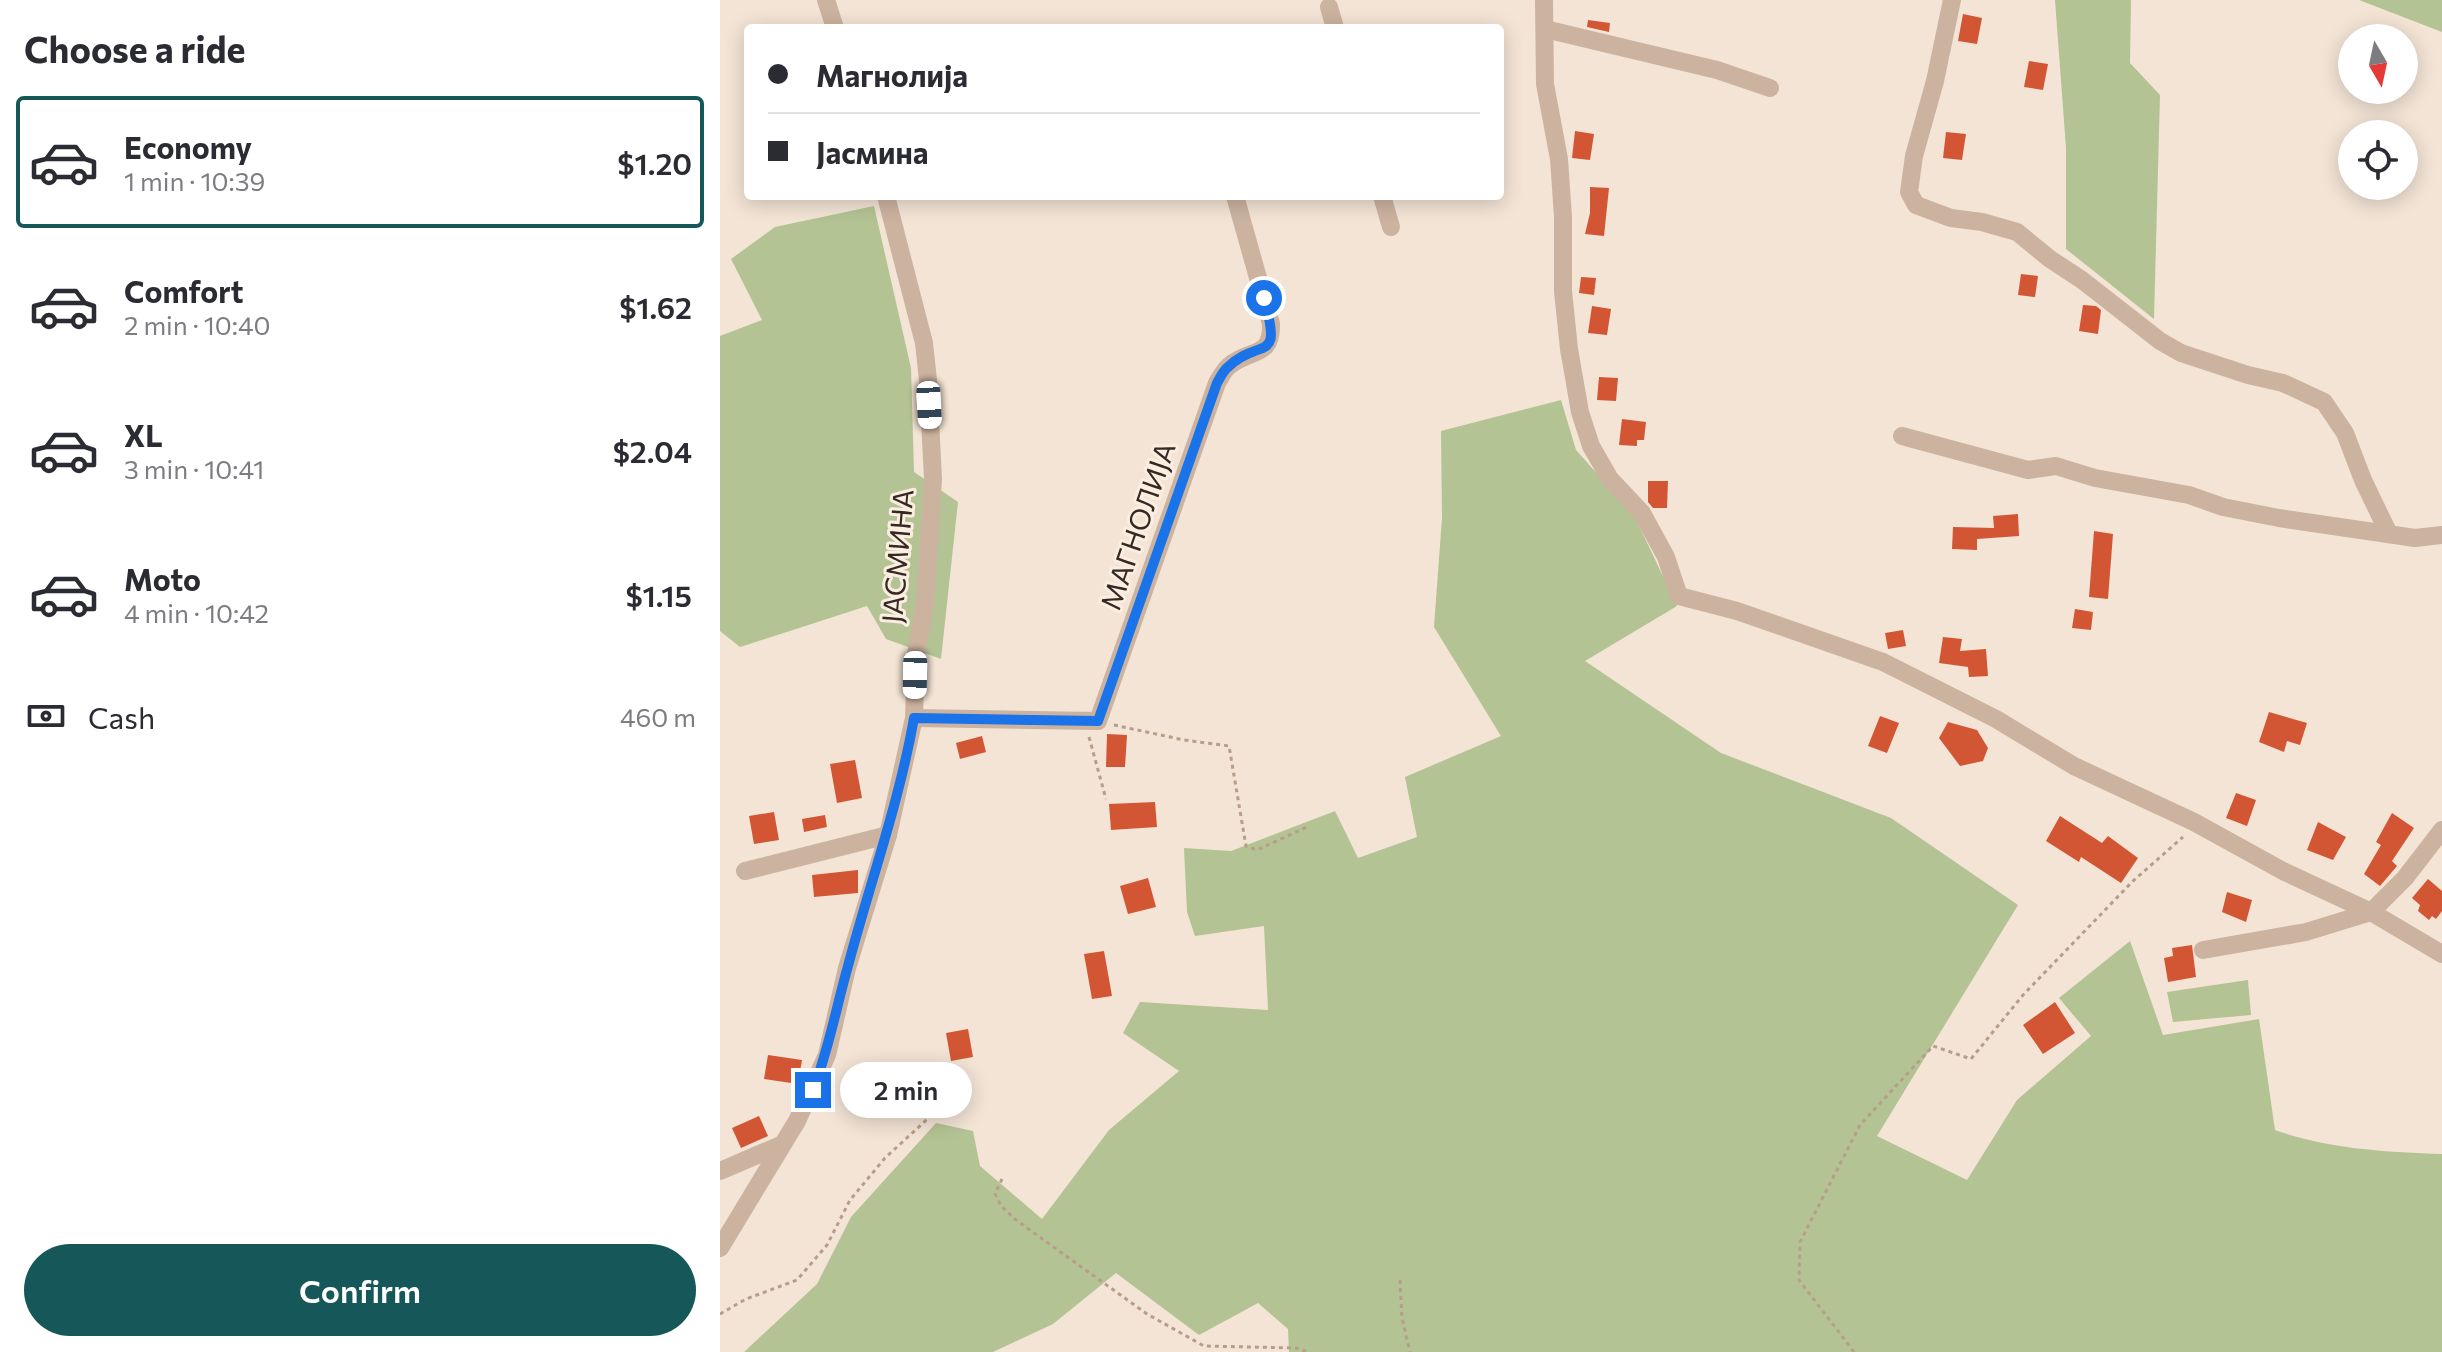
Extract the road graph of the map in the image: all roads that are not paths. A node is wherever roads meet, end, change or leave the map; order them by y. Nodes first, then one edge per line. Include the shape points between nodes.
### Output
1 (826, 0) edge
2 (1544, 0) edge
3 (1952, 0) edge
4 (1329, 7) dead end
5 (834, 24) edge
6 (1334, 24) edge
7 (1545, 29) junction
8 (1770, 88) dead end
9 (887, 200) edge
10 (1236, 200) edge
11 (1383, 200) edge
12 (1391, 227) dead end
13 (1902, 436) dead end
14 (2389, 534) junction
15 (2442, 535) edge
16 (914, 718) junction
17 (2442, 830) edge
18 (888, 835) junction
19 (745, 871) dead end
20 (2371, 912) junction
21 (2203, 950) dead end
22 (2442, 954) edge
23 (783, 1144) junction
24 (720, 1171) edge
25 (720, 1248) edge

1 - 5 street
2 - 7 street
3 - 14 street via 1914,156 1909,192 1916,205 2017,232 2181,353 2283,383 2324,402 2345,433
4 - 6 street
7 - 8 street
7 - 20 street via 1545,84 1563,217 1563,291 1580,412 1610,479 1642,513 1666,557 1679,596 1883,662 1984,712 2074,766
9 - 16 street, ЈАСМИНА via 924,343 933,479
10 - 16 street, МАГНОЛИЈА via 1271,338 1266,348 1227,367 1217,383 1092,721
11 - 12 street
13 - 14 street via 2028,470 2056,466 2223,507
14 - 15 street
16 - 18 street, ЈАСМИНА
17 - 20 street
18 - 19 street
18 - 23 street, ЈАСМИНА via 827,1055
20 - 21 street via 2306,932
20 - 22 street
23 - 24 street
23 - 25 street, ЈАСМИНА

